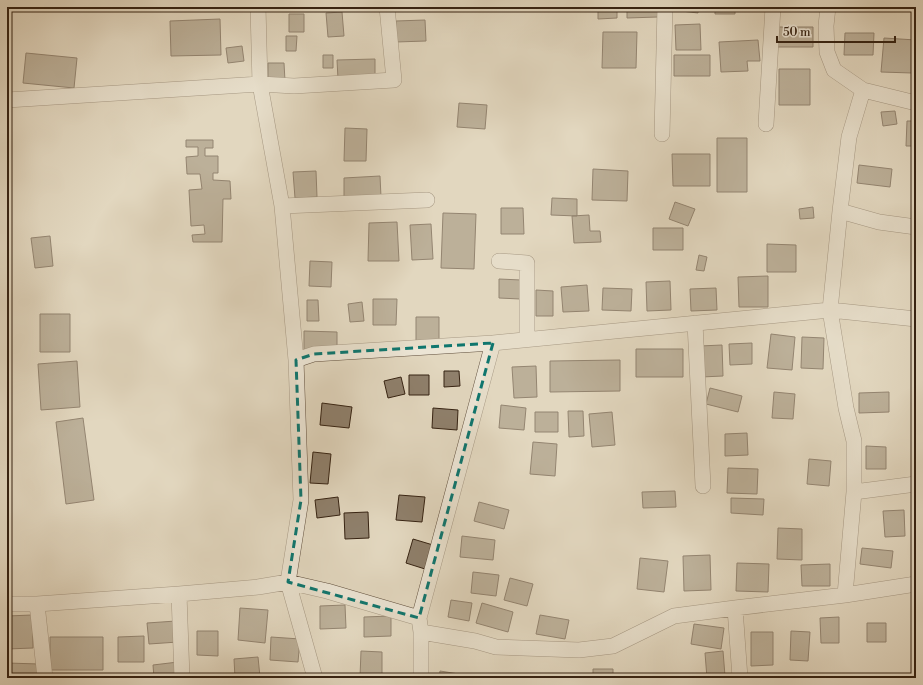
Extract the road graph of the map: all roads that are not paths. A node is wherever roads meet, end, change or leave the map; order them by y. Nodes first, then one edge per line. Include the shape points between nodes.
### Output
1 (258, 7) edge
2 (388, 7) edge
3 (665, 7) edge
4 (774, 7) edge
5 (828, 7) edge
6 (260, 84) junction
7 (863, 90) junction
8 (7, 100) edge
9 (916, 103) edge
10 (766, 124) dead end
11 (662, 134) dead end
12 (427, 200) dead end
13 (282, 206) junction
14 (840, 211) junction
15 (916, 227) edge
16 (498, 261) dead end
17 (830, 310) junction
18 (916, 319) edge
19 (695, 323) junction
20 (527, 339) junction
21 (493, 343) junction
22 (296, 360) junction
23 (916, 484) edge
24 (704, 486) dead end
25 (854, 492) junction
26 (288, 582) junction
27 (916, 584) edge
28 (180, 594) junction
29 (845, 595) junction
30 (7, 604) edge
31 (37, 604) junction
32 (735, 608) junction
33 (420, 625) junction
34 (45, 678) edge
35 (182, 678) edge
36 (315, 678) edge
37 (421, 678) edge
38 (740, 678) edge

1 - 6 street
2 - 6 street via 394,80 294,86
3 - 11 street
4 - 10 street
5 - 7 street via 827,52 834,70
6 - 8 street
6 - 13 street
7 - 9 street
7 - 14 street via 849,137
12 - 13 street
13 - 22 street
14 - 15 street via 879,222
14 - 17 street
16 - 20 street via 527,263
17 - 18 street
17 - 19 street
17 - 25 street via 854,441
19 - 20 street
19 - 24 street
20 - 21 street
21 - 22 street via 314,354
21 - 33 street
22 - 26 street via 300,500
23 - 25 street
25 - 29 street
26 - 28 street
26 - 33 street via 327,591
26 - 36 street
27 - 29 street
28 - 31 street
28 - 35 street
29 - 32 street
30 - 31 street
31 - 34 street
32 - 33 street via 674,616 613,646 579,650 496,647
32 - 38 street
33 - 37 street

